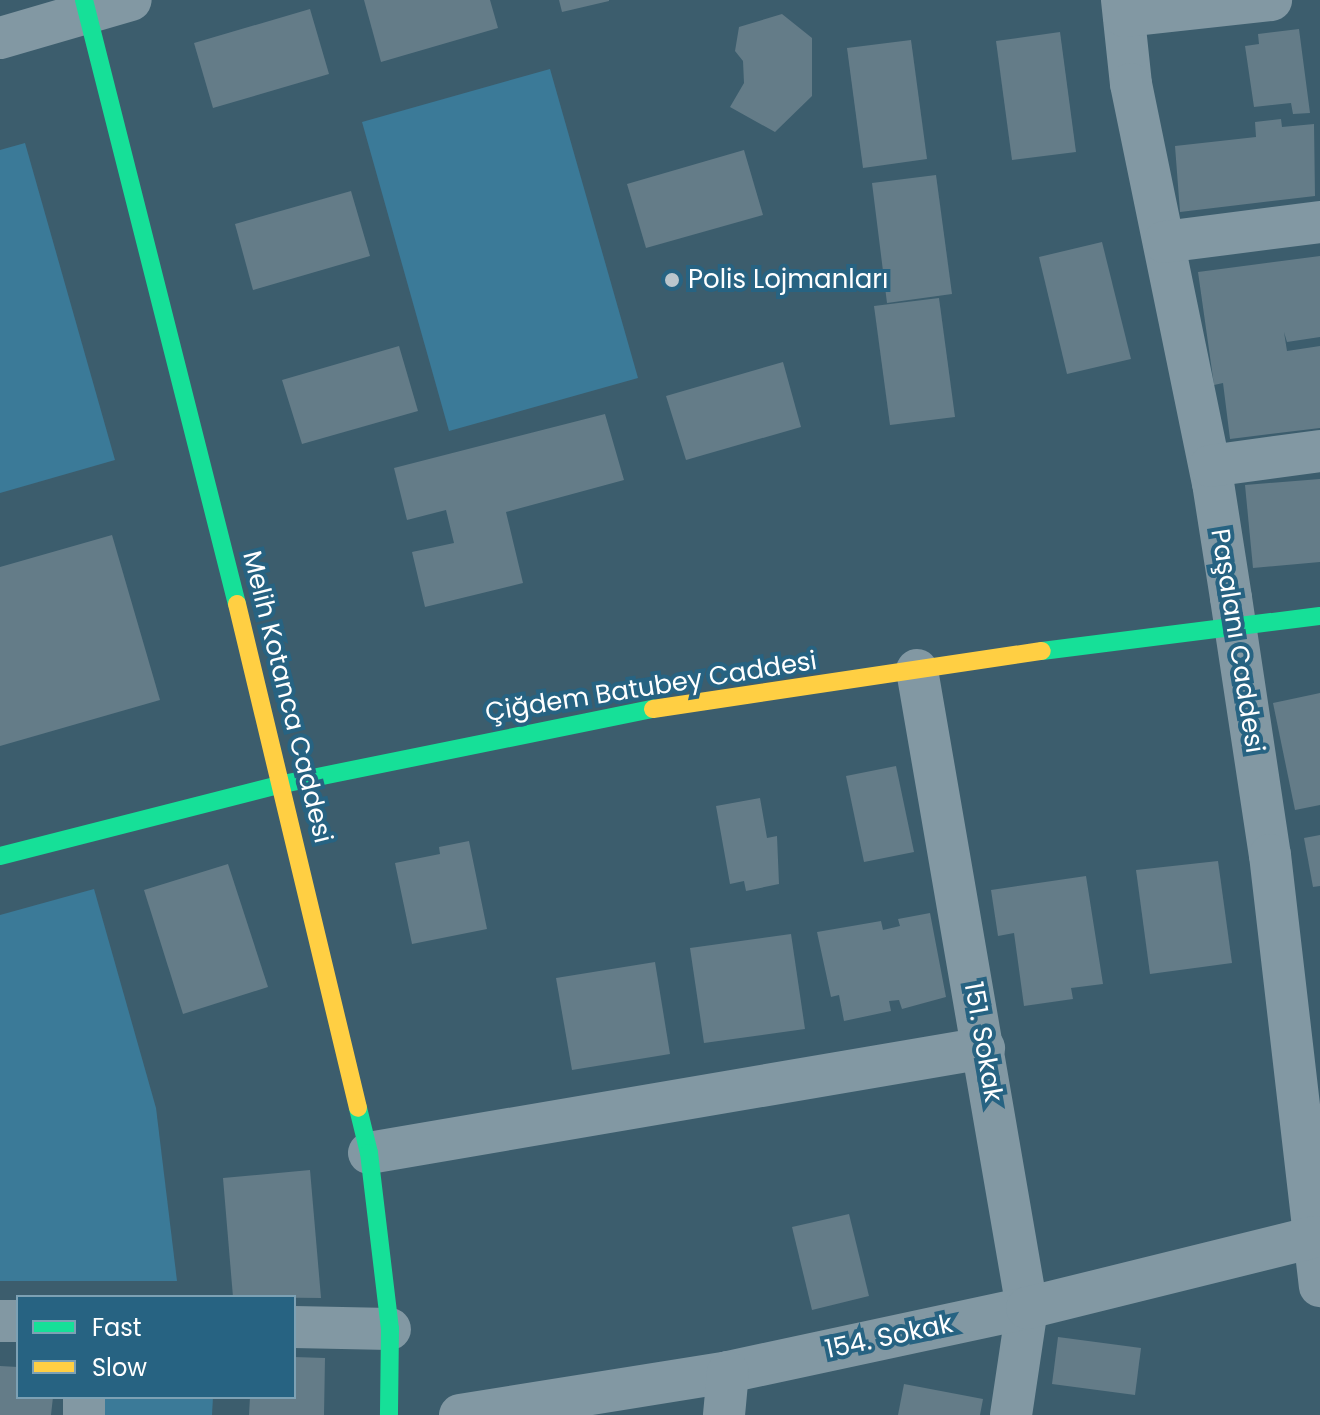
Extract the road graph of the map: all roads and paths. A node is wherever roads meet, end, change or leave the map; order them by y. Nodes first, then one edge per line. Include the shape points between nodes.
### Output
1 (131, 0) edge
2 (1271, 0) edge
3 (86, 6) edge
4 (1123, 8) edge
5 (0, 38) edge
6 (1320, 222) edge
7 (1164, 242) junction
8 (1320, 451) edge
9 (1210, 466) junction
10 (1320, 616) edge
11 (1235, 623) junction
12 (917, 670) junction
13 (283, 784) junction
14 (0, 856) edge
15 (984, 1048) junction
16 (1309, 1105) edge
17 (369, 1153) junction
18 (1314, 1237) junction
19 (1320, 1286) edge
20 (1027, 1308) junction
21 (296, 1327) edge
22 (390, 1329) junction
23 (728, 1372) junction
24 (389, 1415) edge
25 (460, 1415) edge
26 (724, 1415) edge
27 (1011, 1415) edge

1 - 3 street
2 - 4 street
3 - 5 street
3 - 13 street, Melih Kotanca Caddesi
4 - 7 street, Paşalanı Caddesi via 1131,84
6 - 7 street
7 - 9 street, Paşalanı Caddesi
8 - 9 street
9 - 11 street, Paşalanı Caddesi
10 - 11 street, Çiğdem Batubey Caddesi
11 - 12 street, Çiğdem Batubey Caddesi
11 - 16 street, Paşalanı Caddesi
12 - 13 street, Çiğdem Batubey Caddesi via 583,719
12 - 15 street, 151. Sokak
13 - 14 street, Çiğdem Batubey Caddesi
13 - 17 street, Melih Kotanca Caddesi
15 - 17 street
15 - 20 street, 151. Sokak
16 - 18 street, Paşalanı Caddesi
17 - 22 street, Melih Kotanca Caddesi
18 - 19 street, Paşalanı Caddesi
18 - 20 street, 154. Sokak
20 - 23 street, 154. Sokak
20 - 27 street, 151. Sokak
21 - 22 street
22 - 24 street, Melih Kotanca Caddesi
23 - 25 street, 154. Sokak
23 - 26 street

